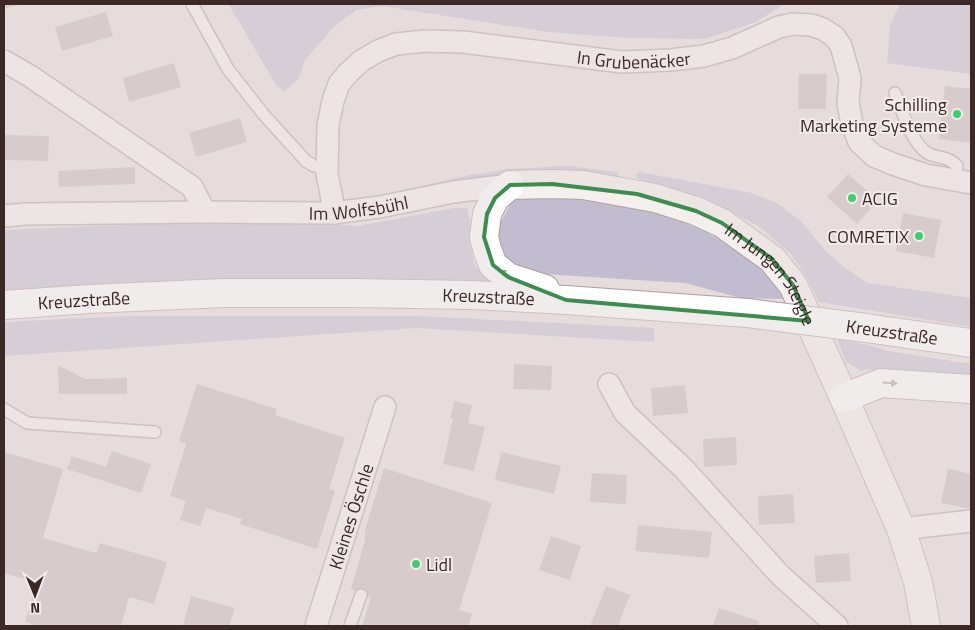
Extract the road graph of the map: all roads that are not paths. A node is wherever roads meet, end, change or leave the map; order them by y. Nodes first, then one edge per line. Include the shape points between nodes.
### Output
1 (192, 4) edge
2 (4, 61) edge
3 (895, 93) dead end
4 (328, 169) junction
5 (964, 181) edge
6 (510, 185) junction
7 (205, 212) junction
8 (334, 213) junction
9 (4, 216) edge
10 (566, 300) junction
11 (4, 305) edge
12 (971, 343) edge
13 (609, 384) dead end
14 (971, 389) edge
15 (844, 398) junction
16 (385, 407) dead end
17 (4, 409) edge
18 (155, 432) dead end
19 (971, 521) edge
20 (901, 529) junction
21 (361, 595) dead end
22 (316, 626) edge
23 (350, 626) edge
24 (837, 626) edge
25 (926, 626) edge

1 - 4 lane via 228,69 264,116 306,161
2 - 7 street via 192,187
3 - 5 lane via 915,141 929,154 953,161
4 - 5 street, In Grubenäcker via 328,126 339,84 361,61 396,44 463,42 622,62 671,60 732,48 793,24 811,25 823,30 834,36 841,46 850,78 848,102 852,124 859,142 874,156 926,175
4 - 8 street, In Grubenäcker
6 - 8 street, Im Wolfsbühl
10 -> 6 main road via 508,277 493,265 484,237 488,214 495,198
6 - 15 street, Im Jungen Steigle via 583,185 610,189 672,203 722,223 772,259 793,286
7 - 8 street, Im Wolfsbühl
7 - 9 street, Im Wolfsbühl
10 - 11 main road, Kreuzstraße via 471,295 224,293
10 - 12 main road, Kreuzstraße, bridge via 748,313
13 - 24 street via 625,414 684,469 781,576
15 -> 14 main road via 882,383
15 - 20 street, Im Jungen Steigle
16 - 22 street, Kleines Öschle
17 - 18 lane via 27,423
19 - 20 street
20 - 25 street, Im Jungen Steigle via 918,582
21 - 23 lane

